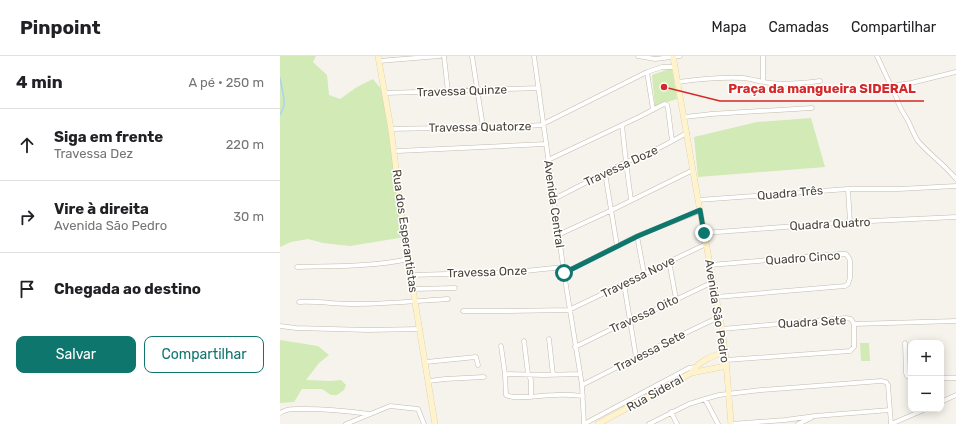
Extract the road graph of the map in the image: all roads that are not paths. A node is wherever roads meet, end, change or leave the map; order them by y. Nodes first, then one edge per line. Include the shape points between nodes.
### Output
1 (440, 56) edge
2 (444, 56) edge
3 (472, 56) edge
4 (534, 56) edge
5 (638, 56) edge
6 (676, 56) edge
7 (763, 56) edge
8 (877, 56) edge
9 (378, 58) edge
10 (655, 59) junction
11 (675, 67) junction
12 (656, 68) junction
13 (647, 72) junction
14 (956, 72) edge
15 (820, 81) dead end
16 (678, 82) junction
17 (763, 82) junction
18 (891, 86) junction
19 (539, 88) junction
20 (478, 91) junction
21 (448, 92) junction
22 (385, 93) junction
23 (812, 108) dead end
24 (653, 110) junction
25 (684, 116) junction
26 (544, 123) junction
27 (622, 125) junction
28 (483, 127) junction
29 (391, 129) junction
30 (687, 132) junction
31 (672, 141) junction
32 (546, 144) junction
33 (398, 151) dead end
34 (548, 160) junction
35 (626, 162) junction
36 (693, 170) junction
37 (605, 173) junction
38 (956, 179) edge
39 (956, 186) edge
40 (848, 189) junction
41 (554, 199) junction
42 (631, 200) junction
43 (698, 200) junction
44 (612, 210) junction
45 (700, 210) junction
46 (956, 217) edge
47 (850, 222) junction
48 (704, 233) junction
49 (558, 235) junction
50 (638, 236) junction
51 (706, 244) junction
52 (617, 246) junction
53 (409, 260) junction
54 (669, 261) junction
55 (710, 265) junction
56 (296, 267) dead end
57 (563, 267) junction
58 (564, 273) junction
59 (644, 273) junction
60 (411, 275) junction
61 (713, 282) junction
62 (624, 284) junction
63 (455, 288) dead end
64 (413, 289) junction
65 (716, 297) junction
66 (448, 298) dead end
67 (676, 299) junction
68 (299, 302) dead end
69 (415, 302) junction
70 (569, 310) junction
71 (464, 311) dead end
72 (719, 317) junction
73 (630, 320) junction
74 (956, 321) edge
75 (854, 324) junction
76 (280, 326) edge
77 (420, 329) junction
78 (722, 329) junction
79 (549, 339) dead end
80 (524, 341) dead end
81 (905, 343) dead end
82 (501, 346) dead end
83 (575, 347) junction
84 (725, 352) junction
85 (636, 357) junction
86 (426, 362) junction
87 (726, 363) junction
88 (478, 365) dead end
89 (695, 366) junction
90 (691, 373) junction
91 (505, 374) junction
92 (528, 374) junction
93 (580, 374) junction
94 (553, 375) junction
95 (484, 376) dead end
96 (908, 376) edge
97 (944, 378) edge
98 (956, 378) edge
99 (429, 381) junction
100 (582, 385) junction
101 (728, 394) junction
102 (531, 396) junction
103 (583, 396) junction
104 (956, 396) edge
105 (944, 398) edge
106 (705, 399) junction
107 (947, 399) junction
108 (944, 400) edge
109 (890, 410) junction
110 (671, 412) junction
111 (918, 412) edge
112 (280, 413) edge
113 (369, 414) junction
114 (815, 416) junction
115 (346, 424) edge
116 (424, 424) edge
117 (435, 424) edge
118 (584, 424) edge
119 (598, 424) edge
120 (649, 424) edge
121 (677, 424) edge
122 (718, 424) edge
123 (731, 424) edge
124 (798, 424) edge
125 (891, 424) edge

1 - 9 street
2 - 21 street
3 - 20 street
4 - 19 street, Avenida Central
5 - 10 street
6 - 10 street
6 - 11 main road, Avenida São Pedro
7 - 17 street
8 - 18 street
9 - 22 main road, Rua dos Esperantistas
10 - 12 street
11 - 12 street, Travessa Quatorze
11 - 16 main road, Avenida São Pedro
12 - 13 street, Travessa Quatorze
13 - 24 street
13 - 26 street, Travessa Quatorze
14 - 18 street
15 - 17 street via 775,84
16 - 17 street via 720,78
16 - 25 main road, Avenida São Pedro
18 - 38 street via 899,107 918,140
19 - 20 street, Travessa Quinze
19 - 26 street, Avenida Central
20 - 21 street, Travessa Quinze
20 - 28 street
21 - 22 street, Travessa Quinze
22 - 29 main road, Rua dos Esperantistas
23 - 25 street
24 - 27 street
24 - 31 street via 667,105
25 - 30 main road, Avenida São Pedro
26 - 28 street, Travessa Quatorze
26 - 32 street, Avenida Central
27 - 34 street
27 - 35 street
28 - 29 street, Travessa Quatorze
29 - 53 main road, Rua dos Esperantistas
30 - 31 street, Travessa Doze
30 - 36 main road, Avenida São Pedro
31 - 35 street, Travessa Doze
32 - 33 street
32 - 34 street, Avenida Central
34 - 41 street, Avenida Central
35 - 37 street, Travessa Doze
35 - 42 street
36 - 42 street
36 - 43 main road, Avenida São Pedro
37 - 41 street, Travessa Doze
37 - 44 street
39 - 40 street, Quadra Três
40 - 43 street, Quadra Três
40 - 47 street
41 - 49 street, Avenida Central
42 - 44 street
43 - 45 main road, Avenida São Pedro
44 - 49 street
44 - 52 street
45 - 48 main road, Avenida São Pedro
45 - 50 street
46 - 47 street, Quadra Quatro
47 - 48 street, Quadra Quatro
48 - 51 main road, Avenida São Pedro
49 - 57 street, Avenida Central
50 - 52 street
50 - 59 street
51 - 54 street, Travessa Nove
51 - 55 main road, Avenida São Pedro
52 - 58 street
53 - 56 street via 363,266
53 - 60 main road, Rua dos Esperantistas
54 - 59 street, Travessa Nove
54 - 67 street
55 - 61 main road, Avenida São Pedro
55 - 65 street, Quadro Cinco via 840,254 846,254 850,262 850,278 845,286
57 - 58 street, Avenida Central
57 - 60 street, Travessa Onze via 516,272
58 - 70 street, Avenida Central
59 - 62 street, Travessa Nove
60 - 64 main road, Rua dos Esperantistas
61 - 65 main road, Avenida São Pedro
61 - 67 street, Travessa Oito
62 - 70 street, Travessa Nove
62 - 73 street
63 - 64 street
64 - 69 main road, Rua dos Esperantistas
65 - 72 main road, Avenida São Pedro
66 - 69 street
67 - 73 street, Travessa Oito
68 - 69 street
69 - 77 main road, Rua dos Esperantistas
70 - 71 street
70 - 83 street, Avenida Central
72 - 78 main road, Avenida São Pedro
72 - 85 street, Travessa Sete
73 - 83 street, Travessa Oito
73 - 85 street
74 - 75 street
75 - 78 street, Quadra Sete via 851,319 846,318
75 - 87 street, Quadra Sete via 854,347 850,351
76 - 77 street via 368,330
77 - 86 main road, Rua dos Esperantistas
78 - 84 main road, Avenida São Pedro
79 - 94 street
80 - 92 street
81 - 96 street
82 - 91 street
83 - 93 street, Avenida Central
84 - 87 main road, Avenida São Pedro
84 - 89 main road, Rua Sideral via 709,357
85 - 100 street, Travessa Sete
86 - 88 street via 476,357
86 - 99 main road, Rua dos Esperantistas
87 - 90 main road, Rua Sideral
87 - 101 main road, Avenida São Pedro
89 - 90 main road, Rua Sideral
89 - 118 street
90 - 119 main road, Rua Sideral
91 - 92 street
91 - 102 street via 507,396
92 - 94 street
92 - 102 street via 531,380
93 - 94 street
93 - 100 street, Avenida Central
95 - 99 street
97 - 98 street
99 - 117 main road, Rua dos Esperantistas
100 - 103 street, Avenida Central
101 - 106 street
101 - 109 street via 881,380 888,383
101 - 123 main road, Avenida São Pedro
102 - 103 street
103 - 118 street, Avenida Central
104 - 107 street
105 - 107 street
106 - 110 street
106 - 122 street
107 - 108 street
109 - 114 street
109 - 125 street
110 - 120 street
110 - 121 street
111 - 125 street
112 - 113 street via 288,409 327,409
113 - 115 street
113 - 116 street via 390,406 418,409
114 - 123 street
114 - 124 street

